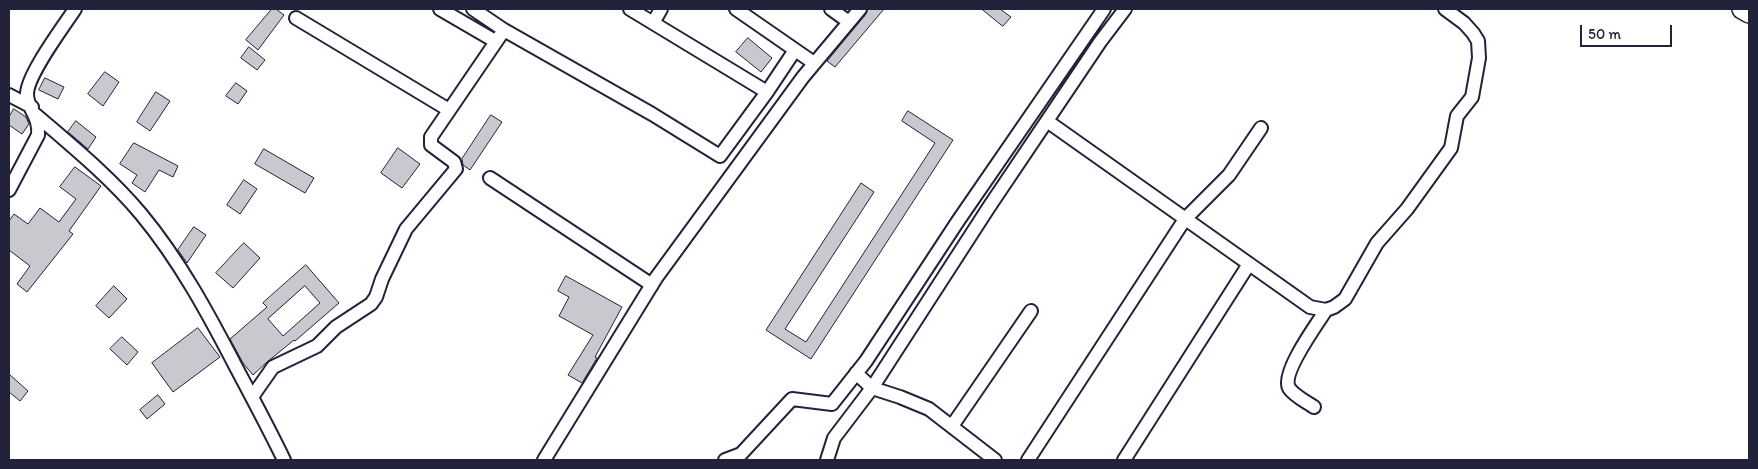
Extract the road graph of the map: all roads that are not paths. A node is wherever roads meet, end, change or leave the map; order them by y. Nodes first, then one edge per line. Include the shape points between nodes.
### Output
1 (75, 9) edge
2 (440, 9) edge
3 (473, 9) edge
4 (630, 9) edge
5 (661, 9) edge
6 (736, 9) edge
7 (831, 9) edge
8 (860, 9) edge
9 (1104, 9) edge
10 (1125, 9) edge
11 (1445, 9) edge
12 (460, 14) edge
13 (296, 18) dead end
14 (849, 22) junction
15 (653, 23) junction
16 (504, 30) junction
17 (495, 41) junction
18 (795, 50) junction
19 (814, 63) junction
20 (767, 92) junction
21 (9, 95) edge
22 (449, 110) junction
23 (34, 111) junction
24 (1047, 121) junction
25 (1261, 128) dead end
26 (490, 178) dead end
27 (9, 190) edge
28 (1185, 219) junction
29 (1249, 264) junction
30 (652, 285) junction
31 (1326, 310) junction
32 (1031, 311) dead end
33 (856, 373) junction
34 (872, 388) junction
35 (252, 397) junction
36 (1314, 407) dead end
37 (952, 426) junction
38 (284, 460) edge
39 (544, 460) edge
40 (725, 460) edge
41 (827, 460) edge
42 (996, 460) edge
43 (1028, 460) edge
44 (1124, 460) edge

1 - 23 street via 28,84 27,98
2 - 12 street
3 - 16 street
4 - 15 street
5 - 15 street
6 - 18 street
7 - 14 street
8 - 14 street
9 - 33 street
10 - 24 street
11 - 31 street via 1464,23 1478,42 1479,58 1472,97 1458,116 1451,148 1442,162 1377,244 1345,299
12 - 17 street
13 - 22 street
14 - 19 street
15 - 20 street
16 - 17 street
16 - 20 street via 720,156
17 - 22 street
18 - 19 street
18 - 20 street
19 - 30 street
21 - 23 street
22 - 35 street via 430,141 433,147 454,162 456,169 406,229 374,301 336,327 317,346 273,367
23 - 27 street via 39,125 38,135
23 - 35 street via 124,194 142,215 191,283
24 - 28 street
24 - 34 street
25 - 28 street via 1229,176
26 - 30 street
28 - 29 street
28 - 43 street
29 - 31 street via 1310,307
29 - 44 street
30 - 39 street
31 - 36 street via 1296,356 1288,382 1294,393
32 - 37 street
33 - 34 street
33 - 40 street via 832,404 792,399 741,454
34 - 37 street via 929,409
34 - 41 street via 834,438
35 - 38 street
37 - 42 street

